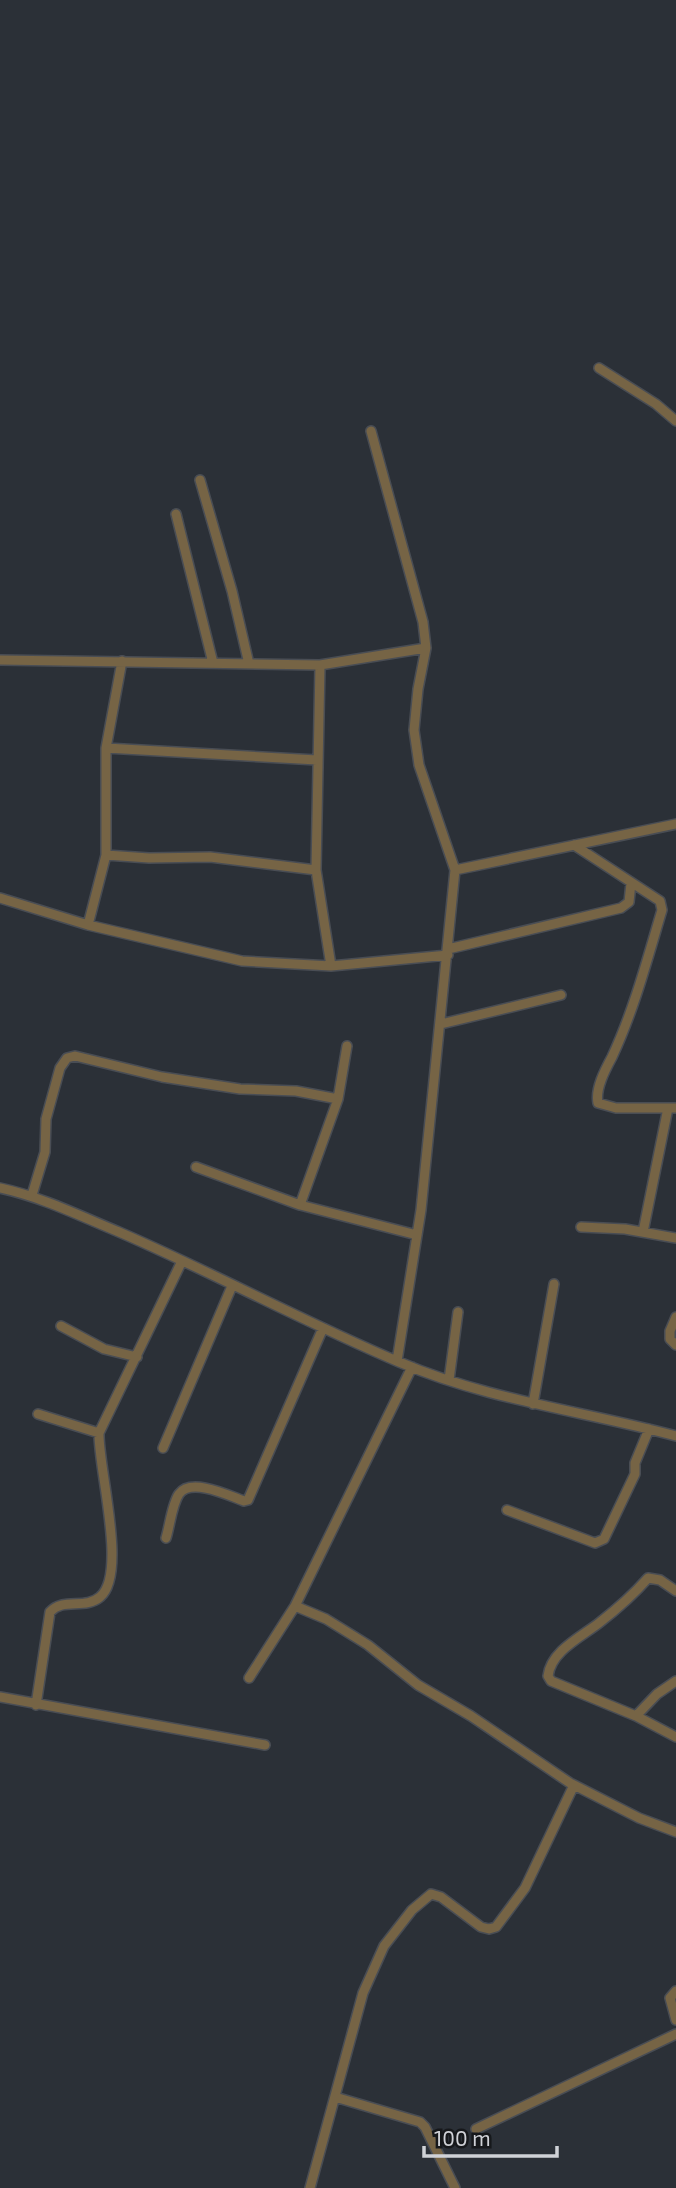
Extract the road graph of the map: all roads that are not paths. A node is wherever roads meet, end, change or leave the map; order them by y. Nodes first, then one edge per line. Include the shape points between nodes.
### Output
1 (599, 368) dead end
2 (676, 421) edge
3 (371, 431) dead end
4 (200, 480) dead end
5 (176, 514) dead end
6 (426, 648) junction
7 (0, 660) edge
8 (122, 661) junction
9 (213, 663) junction
10 (249, 664) junction
11 (320, 665) junction
12 (106, 748) junction
13 (317, 760) junction
14 (676, 824) edge
15 (573, 845) junction
16 (106, 855) junction
17 (316, 870) junction
18 (455, 870) junction
19 (631, 883) junction
20 (0, 898) edge
21 (88, 925) junction
22 (448, 952) junction
23 (331, 966) junction
24 (561, 995) dead end
25 (441, 1024) junction
26 (347, 1046) dead end
27 (338, 1099) junction
28 (672, 1108) edge
29 (195, 1167) dead end
30 (0, 1188) edge
31 (32, 1195) junction
32 (300, 1205) junction
33 (581, 1227) dead end
34 (643, 1232) junction
35 (417, 1235) junction
36 (676, 1238) edge
37 (182, 1261) junction
38 (554, 1284) dead end
39 (232, 1286) junction
40 (458, 1312) dead end
41 (676, 1317) edge
42 (61, 1326) dead end
43 (323, 1328) junction
44 (676, 1345) edge
45 (137, 1357) junction
46 (397, 1361) junction
47 (412, 1367) junction
48 (449, 1380) junction
49 (533, 1404) junction
50 (38, 1414) dead end
51 (649, 1429) junction
52 (99, 1433) junction
53 (676, 1436) edge
54 (163, 1448) dead end
55 (507, 1510) dead end
56 (166, 1538) dead end
57 (676, 1591) edge
58 (295, 1606) junction
59 (249, 1678) dead end
60 (676, 1681) edge
61 (0, 1697) edge
62 (36, 1705) junction
63 (635, 1716) junction
64 (676, 1737) edge
65 (265, 1745) dead end
66 (574, 1785) junction
67 (676, 1832) edge
68 (676, 1991) edge
69 (676, 2020) edge
70 (676, 2034) edge
71 (335, 2097) junction
72 (476, 2129) dead end
73 (310, 2188) edge
74 (455, 2188) edge

1 - 2 street
3 - 6 street
4 - 10 street
5 - 9 street
6 - 11 street
6 - 18 street via 414,730 419,765
7 - 8 street
8 - 9 street
8 - 12 street
9 - 10 street
10 - 11 street
11 - 13 street
12 - 13 street
12 - 16 street
13 - 17 street
14 - 15 street
15 - 18 street
15 - 19 street
16 - 17 street via 210,857
16 - 21 street
17 - 23 street
18 - 22 street
19 - 22 street via 629,902 621,908
19 - 28 street via 660,901 662,910 598,1103
20 - 21 street
21 - 23 street via 242,961
22 - 23 street
22 - 25 street
24 - 25 street
25 - 35 street
26 - 27 street
27 - 31 street via 296,1091 240,1089 67,1058 46,1119 44,1152
27 - 32 street
28 - 34 street
29 - 32 street
30 - 31 street
31 - 37 street
32 - 35 street
33 - 34 street
34 - 36 street
35 - 46 street
37 - 39 street
37 - 45 street
38 - 49 street
39 - 43 street
39 - 54 street
40 - 48 street
41 - 44 street via 670,1339
42 - 45 street via 104,1349
43 - 46 street
43 - 56 street via 248,1500 209,1488 186,1488 178,1494
45 - 52 street
46 - 47 street
47 - 48 street
47 - 58 street
48 - 49 street
49 - 51 street
50 - 52 street
51 - 53 street
51 - 55 street via 635,1474 599,1542
52 - 62 street via 110,1508 109,1583 91,1602 60,1605 50,1612
57 - 63 street via 648,1578 571,1641 548,1669 551,1681
58 - 59 street
58 - 66 street via 368,1645 418,1685
60 - 63 street
61 - 62 street
62 - 65 street
63 - 64 street
66 - 67 street
66 - 71 street via 525,1888 496,1927 481,1927 431,1894 384,1946 363,1993
68 - 69 street via 670,1997
70 - 72 street
71 - 73 street
71 - 74 street via 420,2122

